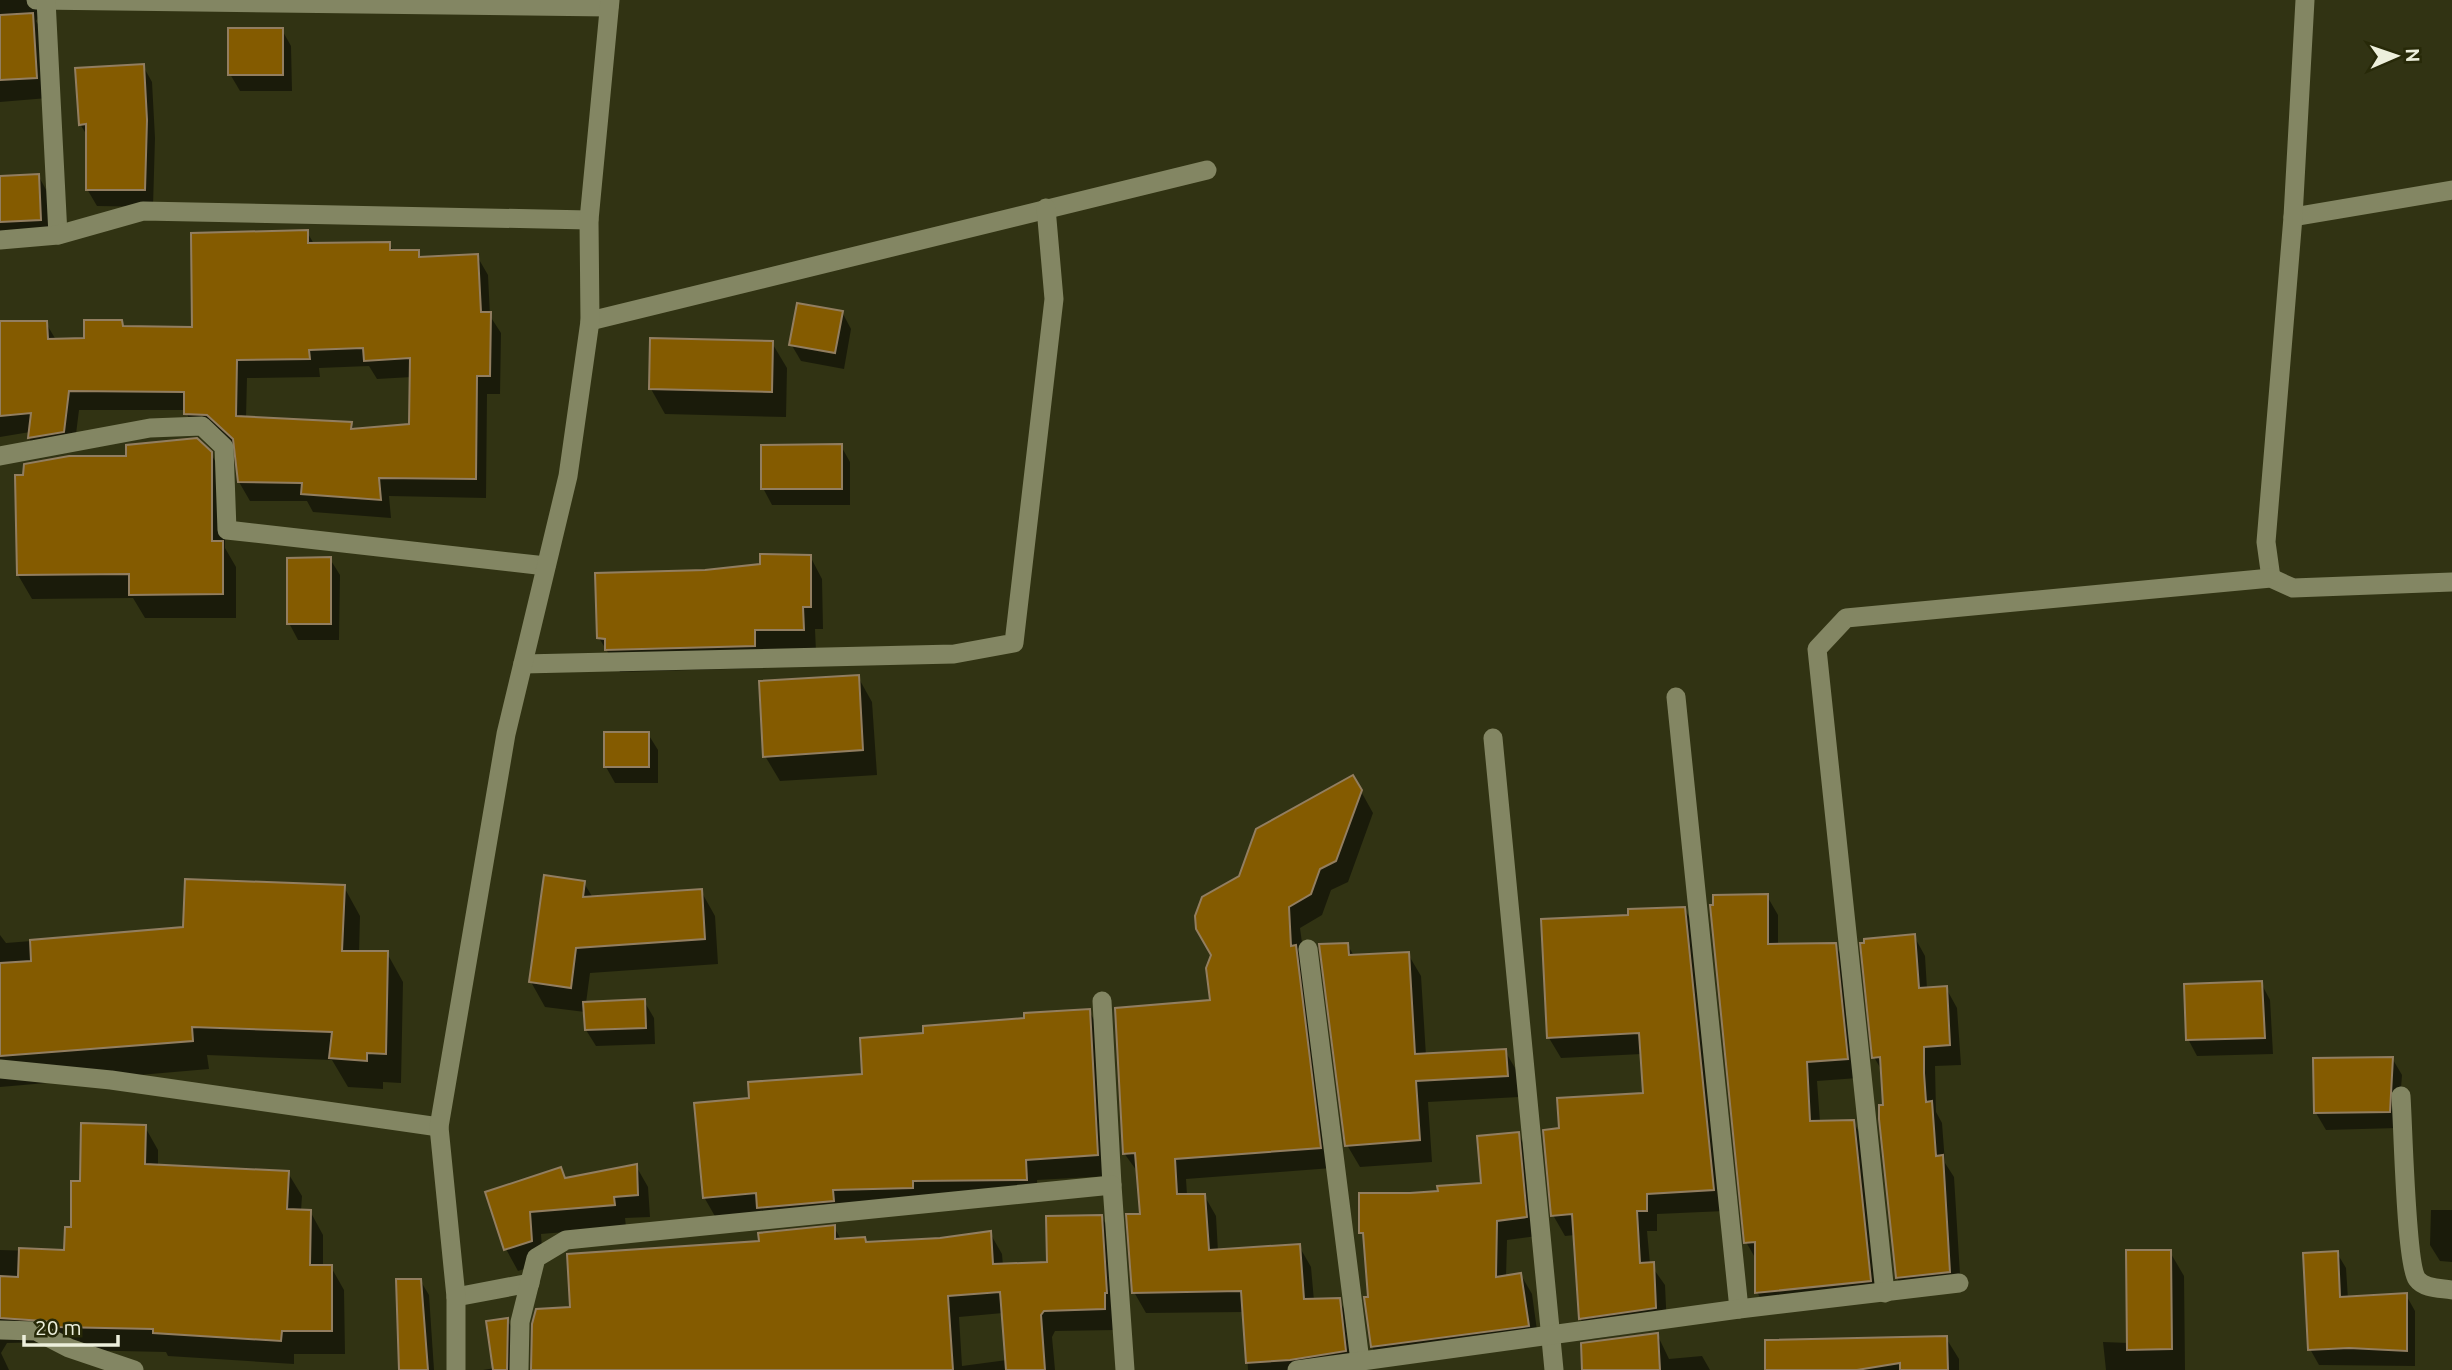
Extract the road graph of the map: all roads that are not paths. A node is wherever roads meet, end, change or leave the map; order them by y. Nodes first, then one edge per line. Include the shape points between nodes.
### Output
1 (36, 0) edge
2 (46, 0) edge
3 (2305, 0) edge
4 (610, 4) edge
5 (1207, 170) dead end
6 (2452, 190) edge
7 (1046, 208) junction
8 (2293, 218) junction
9 (589, 220) junction
10 (58, 235) junction
11 (0, 240) edge
12 (590, 321) junction
13 (0, 456) edge
14 (546, 566) junction
15 (2270, 578) junction
16 (2452, 582) edge
17 (523, 664) junction
18 (1676, 697) dead end
19 (1493, 738) dead end
20 (1308, 949) dead end
21 (1102, 1001) dead end
22 (0, 1069) edge
23 (2401, 1096) dead end
24 (439, 1127) junction
25 (1112, 1185) junction
26 (530, 1283) junction
27 (1959, 1283) dead end
28 (2452, 1290) edge
29 (1885, 1293) junction
30 (456, 1297) junction
31 (1739, 1309) junction
32 (0, 1330) edge
33 (1550, 1335) junction
34 (1360, 1361) junction
35 (134, 1370) edge
36 (456, 1370) edge
37 (519, 1370) edge
38 (1125, 1370) edge
39 (1297, 1370) edge
40 (1554, 1370) edge

1 - 2 street
2 - 4 street
2 - 10 street
3 - 8 street
4 - 9 street
5 - 7 street
6 - 8 street
7 - 12 street
7 - 17 street via 1054,299 1014,643 954,654
8 - 15 street via 2266,542
9 - 10 street via 143,211
9 - 12 street
10 - 11 street
12 - 14 street via 568,476
13 - 14 street via 150,428 202,426 225,447 227,530
14 - 17 street
15 - 16 street via 2293,588
15 - 29 street via 1846,618 1817,649
17 - 24 street via 506,734
18 - 31 street
19 - 33 street
20 - 34 street
21 - 25 street
22 - 24 street via 111,1080
23 - 28 street via 2409,1248 2416,1278 2424,1286
24 - 30 street
25 - 26 street via 566,1240 536,1258
25 - 38 street
26 - 30 street
26 - 37 street via 520,1322
27 - 29 street
29 - 31 street
30 - 36 street
31 - 33 street
32 - 35 street via 36,1331 69,1348
33 - 34 street
33 - 40 street
34 - 39 street

